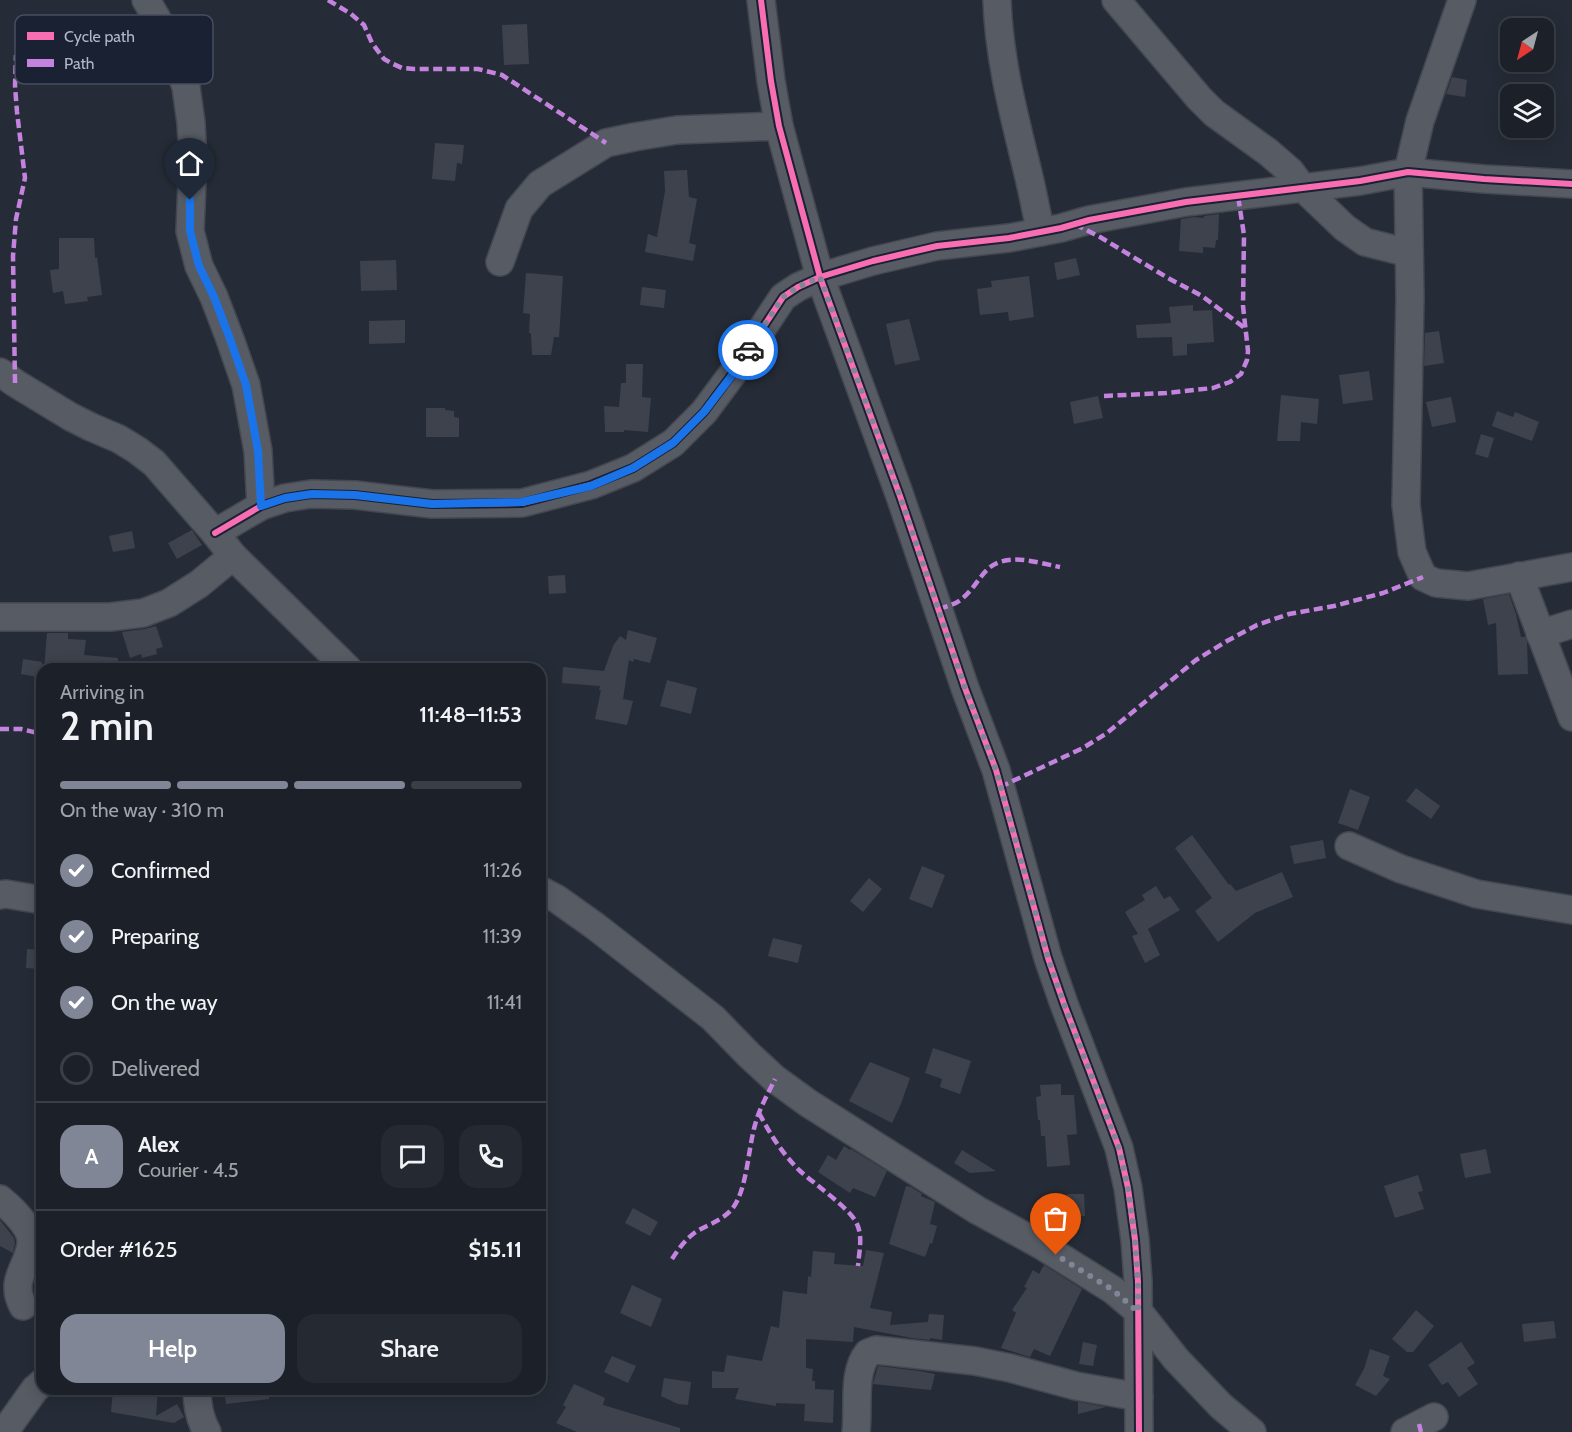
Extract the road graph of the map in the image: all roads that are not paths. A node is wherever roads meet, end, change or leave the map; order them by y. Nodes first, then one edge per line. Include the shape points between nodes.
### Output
1 (146, 0) edge
2 (761, 0) edge
3 (997, 0) edge
4 (1116, 0) edge
5 (1462, 0) edge
6 (155, 15) edge
7 (185, 84) edge
8 (779, 126) junction
9 (1408, 172) junction
10 (1572, 184) edge
11 (1302, 187) junction
12 (1041, 232) junction
13 (1409, 253) junction
14 (500, 262) dead end
15 (820, 277) junction
16 (0, 372) edge
17 (261, 506) junction
18 (215, 533) junction
19 (233, 556) junction
20 (1572, 567) edge
21 (1519, 576) junction
22 (0, 617) edge
23 (1572, 624) edge
24 (1540, 634) junction
25 (342, 663) edge
26 (1572, 717) edge
27 (1349, 846) dead end
28 (546, 893) edge
29 (0, 895) edge
30 (36, 899) edge
31 (1572, 910) edge
32 (0, 1199) edge
33 (23, 1306) dead end
34 (1138, 1312) junction
35 (36, 1388) edge
36 (197, 1395) edge
37 (1139, 1397) junction
38 (1434, 1417) dead end
39 (10, 1424) edge
40 (207, 1432) edge
41 (856, 1432) edge
42 (1139, 1432) edge
43 (1252, 1432) edge
44 (1405, 1432) edge

1 - 6 street
2 - 8 street
3 - 12 street via 998,29 1013,115
4 - 11 street via 1199,98 1290,171
5 - 9 street via 1420,121
7 - 17 street via 193,158 190,231 199,266 246,385 258,451
8 - 14 street via 677,130 606,143 540,184 519,209
8 - 15 street
9 - 10 street
9 - 11 street
9 - 13 street
11 - 12 street via 1186,202
11 - 13 street via 1365,242
12 - 15 street via 937,246
13 - 21 street via 1406,505 1412,552 1423,577 1436,583 1468,586
15 - 17 street via 783,297 733,374 704,412 673,443 633,468 591,486 522,502 432,504 312,494
15 - 34 street via 996,770 1048,958 1119,1148 1135,1240
16 - 18 street via 71,417 137,450 154,463
17 - 18 street
18 - 19 street
19 - 22 street via 169,603 143,613 110,617
19 - 25 street
20 - 21 street
21 - 24 street
23 - 24 street
24 - 26 street
27 - 31 street via 1401,869 1477,894
28 - 34 street via 595,926 712,1018 775,1079 808,1103 977,1210 1088,1274
29 - 30 street
32 - 33 street via 21,1219 31,1243 18,1282
34 - 37 street
34 - 43 street via 1176,1359
35 - 39 street
36 - 40 street
37 - 41 street via 975,1361 876,1350 865,1356 858,1378
37 - 42 street
38 - 44 street

